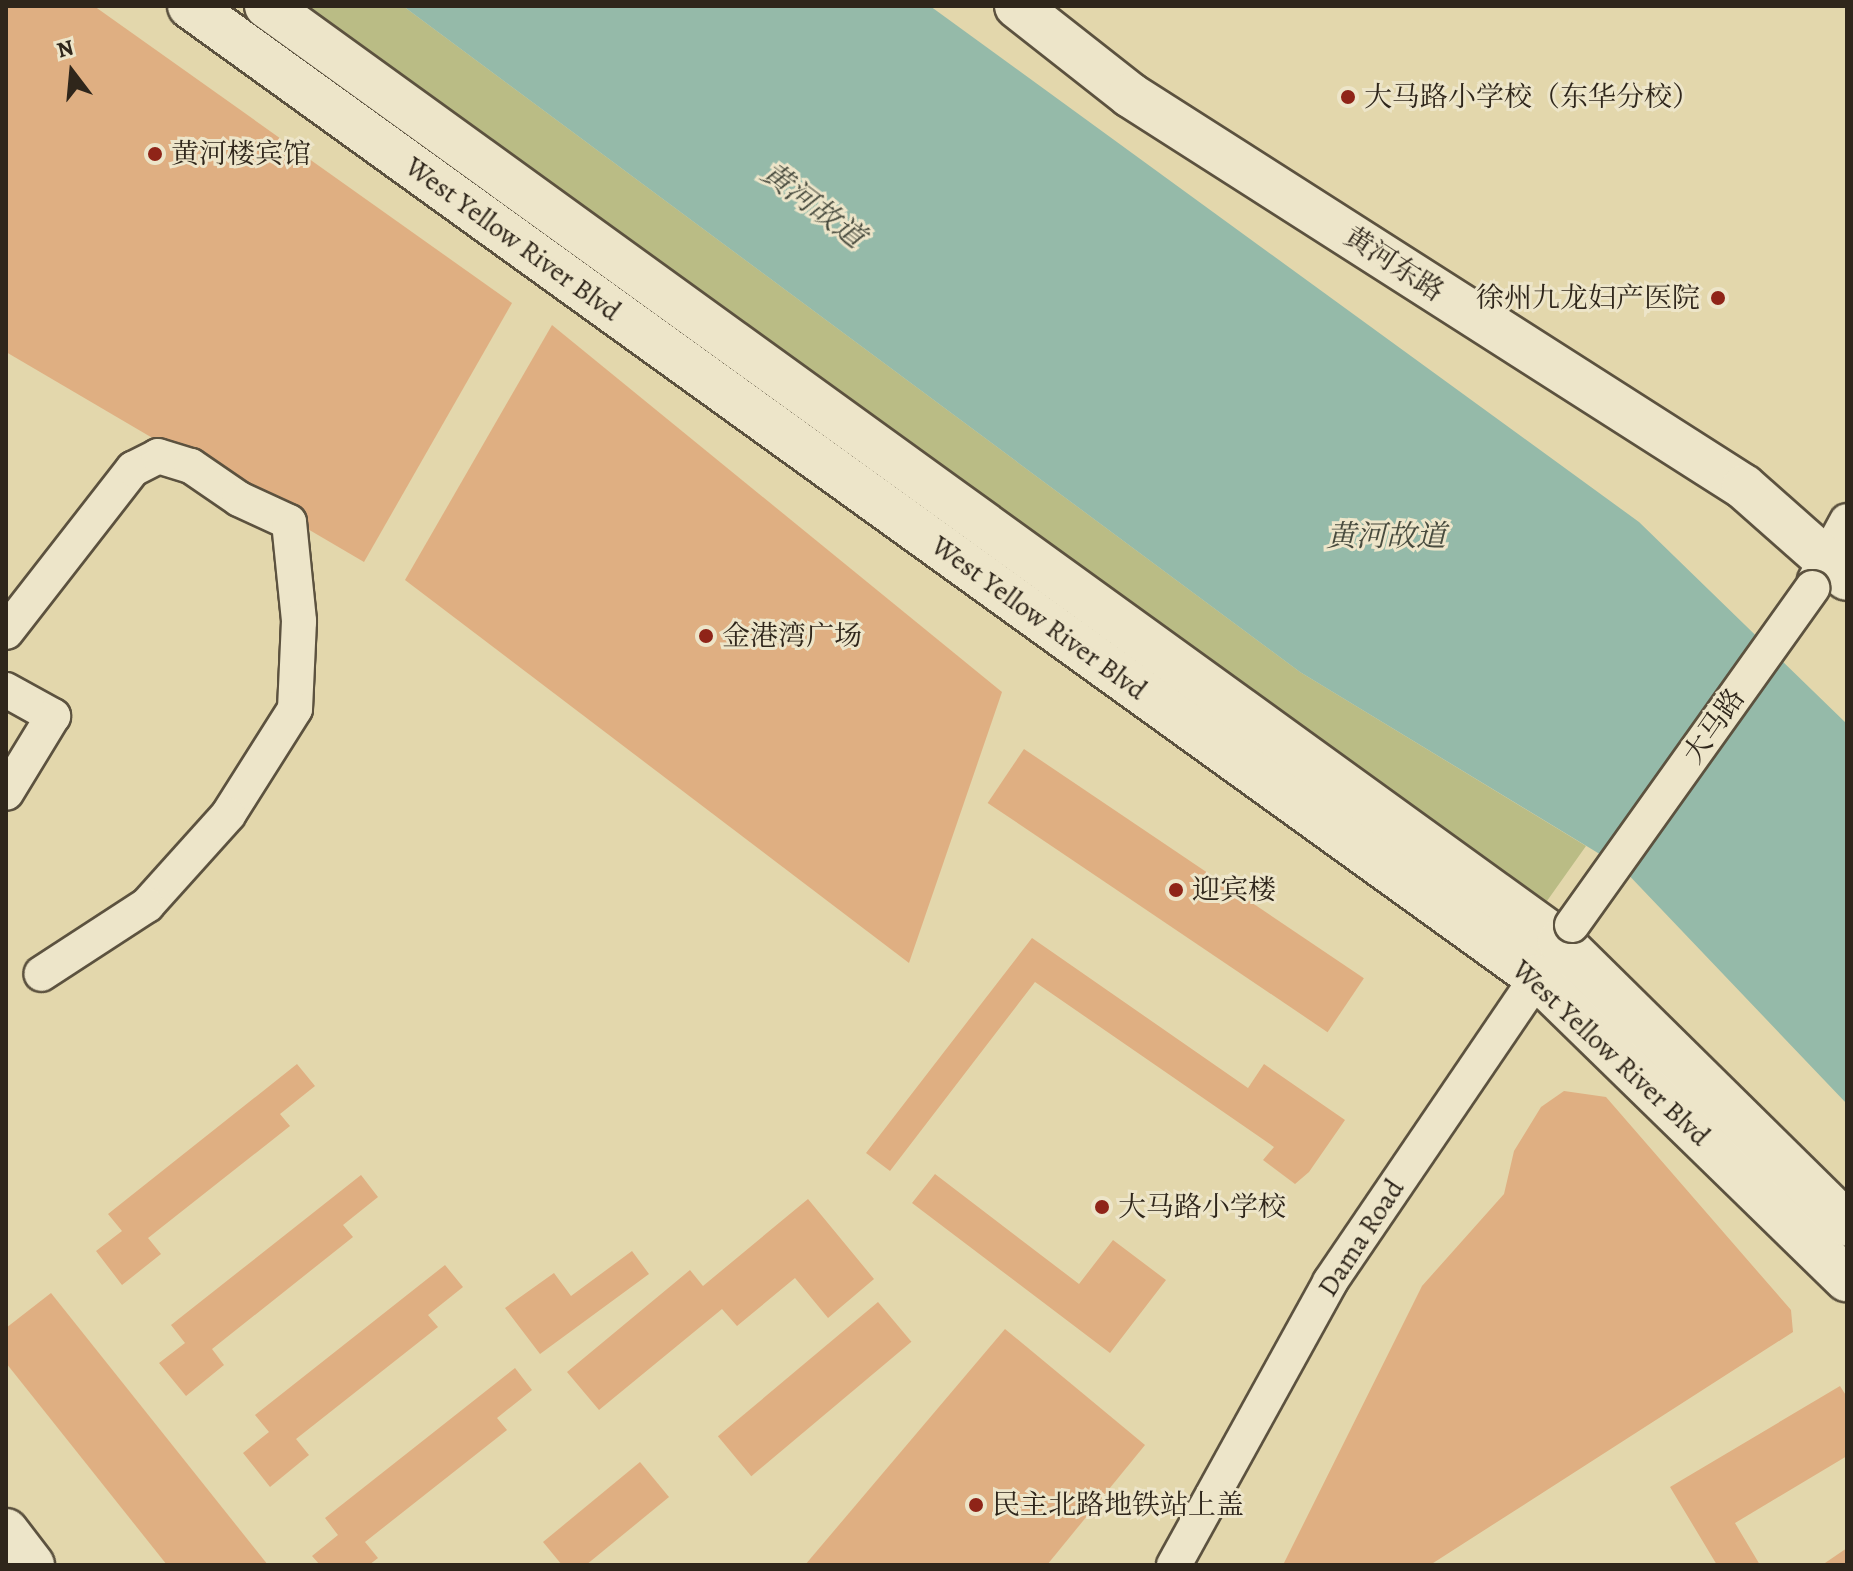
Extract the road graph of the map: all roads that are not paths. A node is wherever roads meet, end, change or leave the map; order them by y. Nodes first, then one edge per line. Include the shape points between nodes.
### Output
1 (190, 6) edge
2 (267, 6) edge
3 (1017, 6) edge
4 (1847, 521) edge
5 (1828, 575) edge
6 (6, 632) edge
7 (6, 690) edge
8 (6, 793) edge
9 (1566, 933) junction
10 (41, 974) dead end
11 (1537, 977) junction
12 (1847, 1224) edge
13 (1847, 1280) edge
14 (6, 1531) edge
15 (32, 1565) edge
16 (1174, 1565) edge

1 - 11 main road, West Yellow River Blvd
2 - 9 main road, West Yellow River Blvd
3 - 5 main road, 黄河东路 via 1130,95 1744,487
4 - 5 street, 大马路
5 - 9 street, 大马路, bridge
6 - 10 street via 133,469 161,450 239,499 289,522 299,621 295,709 228,815 147,905
7 - 8 street via 53,716
9 - 11 main road, Dama Road
9 - 12 main road, West Yellow River Blvd
11 - 13 main road, West Yellow River Blvd
11 - 16 street, Dama Road via 1330,1282
14 - 15 main road

